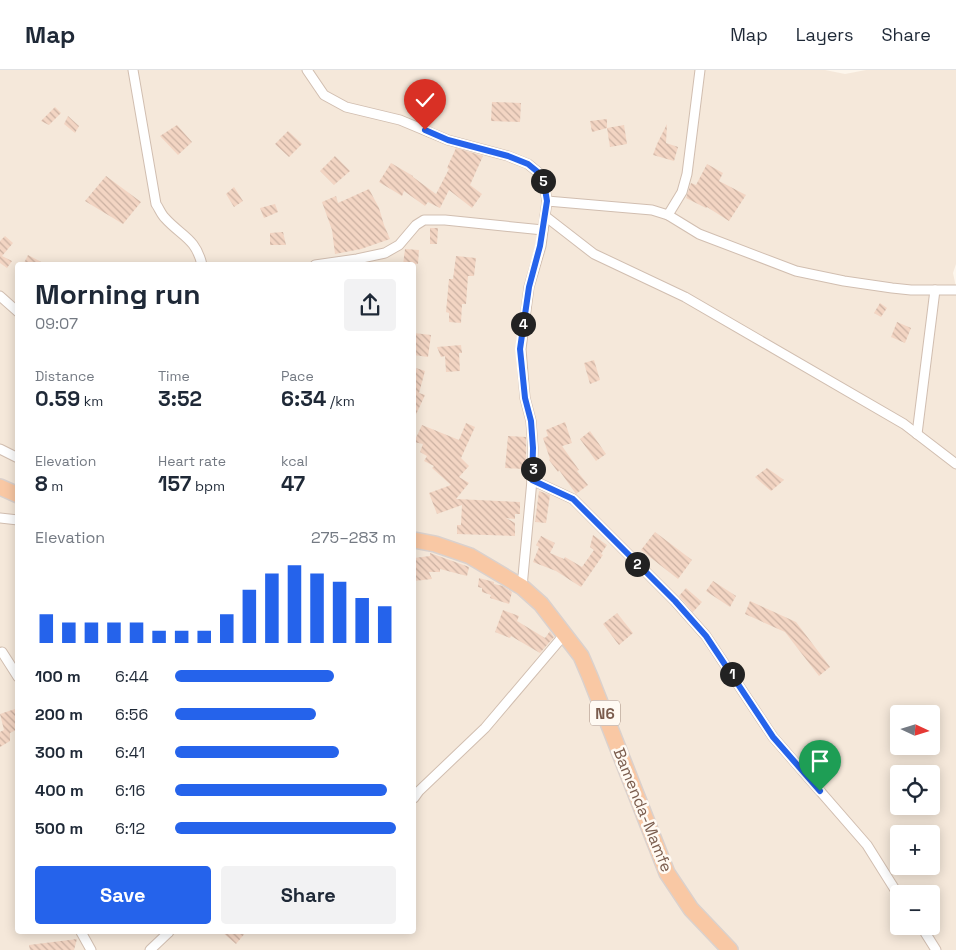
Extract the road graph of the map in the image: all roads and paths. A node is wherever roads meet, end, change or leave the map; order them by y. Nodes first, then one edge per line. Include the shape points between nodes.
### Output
1 (133, 70) edge
2 (307, 70) edge
3 (700, 70) edge
4 (547, 201) junction
5 (668, 215) junction
6 (545, 216) junction
7 (543, 230) junction
8 (201, 262) edge
9 (340, 262) edge
10 (935, 290) junction
11 (956, 290) edge
12 (0, 296) edge
13 (15, 309) edge
14 (917, 434) junction
15 (0, 449) edge
16 (15, 456) edge
17 (956, 464) edge
18 (532, 480) junction
19 (0, 487) edge
20 (15, 494) edge
21 (0, 518) edge
22 (15, 520) edge
23 (416, 540) edge
24 (522, 587) junction
25 (564, 635) junction
26 (2, 652) dead end
27 (15, 672) edge
28 (416, 795) edge
29 (892, 885) edge
30 (82, 934) edge
31 (167, 934) edge
32 (927, 935) edge
33 (90, 950) edge
34 (150, 950) edge
35 (730, 950) edge
36 (936, 950) edge

1 - 8 street via 156,204 199,252
2 - 4 street via 324,95 346,107 400,120 448,140 528,164 539,173
3 - 5 street via 687,174 682,192
4 - 5 street via 626,206
4 - 6 street
5 - 10 street via 699,234 796,271 892,288
6 - 7 street
6 - 14 street via 594,254 685,297
7 - 9 street via 424,220 416,224 399,245 385,253
7 - 18 street via 529,287 520,349 531,421
10 - 11 street
10 - 14 street
12 - 13 street
14 - 17 street
15 - 16 street
18 - 24 street
18 - 29 street via 573,499 675,601 706,636 773,737 866,845
19 - 20 highway
21 - 22 street
23 - 24 highway, Bamenda-Mamfe / N6 via 470,556
24 - 25 highway, Bamenda-Mamfe / N6 via 541,604
25 - 28 street via 485,728
25 - 35 highway, Bamenda-Mamfe / N6 via 580,656 590,677 667,873 691,908
26 - 27 street
30 - 33 street
31 - 34 street
32 - 36 street

